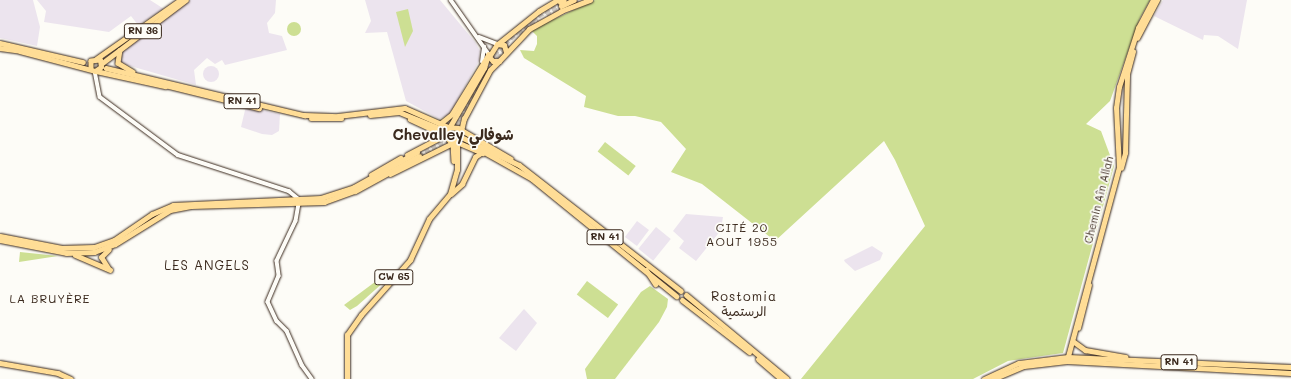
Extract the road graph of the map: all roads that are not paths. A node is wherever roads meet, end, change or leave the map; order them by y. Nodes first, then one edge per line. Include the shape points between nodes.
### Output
1 (180, 0) edge
2 (186, 0) edge
3 (451, 0) edge
4 (574, 0) edge
5 (590, 0) edge
6 (1154, 0) edge
7 (1157, 0) edge
8 (561, 2) edge
9 (471, 30) junction
10 (477, 36) junction
11 (0, 43) edge
12 (497, 44) junction
13 (125, 45) junction
14 (14, 46) junction
15 (0, 48) edge
16 (20, 51) junction
17 (506, 52) junction
18 (488, 55) junction
19 (94, 60) junction
20 (499, 61) junction
21 (482, 62) junction
22 (101, 64) junction
23 (106, 68) tunnel mouth
24 (94, 70) junction
25 (141, 74) junction
26 (171, 85) junction
27 (1119, 87) junction
28 (1126, 87) junction
29 (380, 111) junction
30 (370, 115) junction
31 (439, 126) junction
32 (448, 127) junction
33 (431, 129) junction
34 (445, 135) junction
35 (460, 137) junction
36 (434, 139) junction
37 (446, 147) junction
38 (454, 150) junction
39 (481, 153) junction
40 (1123, 153) junction
41 (418, 154) tunnel mouth
42 (517, 166) junction
43 (455, 178) junction
44 (354, 189) junction
45 (447, 198) junction
46 (299, 202) junction
47 (0, 236) edge
48 (0, 240) edge
49 (115, 244) junction
50 (60, 252) junction
51 (646, 269) junction
52 (655, 284) dead end
53 (681, 291) junction
54 (686, 295) junction
55 (676, 296) junction
56 (682, 300) junction
57 (700, 310) junction
58 (1074, 342) junction
59 (1070, 359) junction
60 (1135, 360) junction
61 (0, 363) edge
62 (1291, 367) edge
63 (1291, 373) edge
64 (71, 379) edge
65 (312, 379) edge
66 (347, 379) edge
67 (781, 379) edge
68 (787, 379) edge
69 (984, 379) edge
70 (993, 379) edge

1 - 19 main road, RN 36
2 - 13 main road, RN 36
3 - 9 street
4 - 8 highway
5 - 17 highway via 561,11 530,29
6 - 27 main road, Chemin Aîn Allah via 1138,28
7 - 28 main road, Chemin Aîn Allah via 1137,37
8 - 12 highway
9 - 10 street
9 - 12 street via 483,40
10 - 18 street
10 - 21 street via 484,48
11 - 14 main road
12 - 17 highway via 504,45
12 - 18 highway
13 - 22 main road, RN 36
13 - 25 main road via 118,54 118,63
14 - 16 main road via 82,62
14 - 19 main road
15 - 16 main road
16 - 24 main road, RN 41
17 - 20 highway
18 - 20 highway via 491,61
18 - 21 main road
18 - 32 main road via 484,68
19 - 22 main road
19 - 24 main road
20 - 35 main road via 490,71 464,119
21 - 31 main road via 452,114
22 - 24 main road
22 - 25 main road, RN 41
23 - 26 main road, RN 41
24 - 26 main road, RN 41
24 - 46 street via 100,97 178,155 289,191
25 - 26 main road, RN 41
26 - 29 main road, RN 41 via 304,115 334,117
26 - 30 main road, RN 41 via 304,118 327,120
27 - 28 main road
27 - 40 main road, Chemin Aîn Allah via 1116,108
28 - 40 main road, Chemin Aîn Allah
29 - 31 highway via 403,110
29 - 31 main road via 401,108 418,112
30 - 31 highway via 399,112
30 - 33 main road via 400,115
31 - 32 main road
32 - 34 main road
32 - 35 main road via 456,127
33 - 34 main road
33 - 36 main road via 435,134
34 - 35 main road
34 - 36 main road
35 - 37 main road
35 - 38 main road
35 - 39 main road, RN 41
35 - 42 highway
35 - 43 main road, CW 65
36 - 44 main road
37 - 38 main road
37 - 44 main road
38 - 43 main road
39 - 42 main road, RN 41
39 - 45 main road via 475,157 462,184
40 - 58 main road, Chemin Aîn Allah
40 - 59 main road, Chemin Aîn Allah
41 - 44 highway
42 - 51 highway, RN 41
42 - 53 highway, RN 41
43 - 45 main road, CW 65
44 - 46 highway
45 - 66 main road, CW 65 via 429,219 410,260 361,315 347,335
46 - 47 highway via 177,204 156,211 114,240 89,248 62,248
46 - 49 highway via 183,206 155,217
46 - 65 street via 296,221 277,261 279,276 268,302 277,321 287,331 302,365
48 - 50 highway
49 - 50 highway via 89,253
49 - 50 highway via 101,257 110,270
51 - 52 highway
51 - 55 highway, RN 41
53 - 54 highway
53 - 55 highway
54 - 56 highway
54 - 57 highway
55 - 56 highway
56 - 57 highway
57 - 67 highway
57 - 68 highway
58 - 59 main road, Chemin Aîn Allah
58 - 60 highway via 1085,350
59 - 60 highway, RN 41
59 - 63 highway, RN 41
59 - 69 highway, RN 41 via 1019,363
59 - 70 highway, RN 41 via 1024,366
60 - 62 highway, RN 41
61 - 64 main road via 58,374

